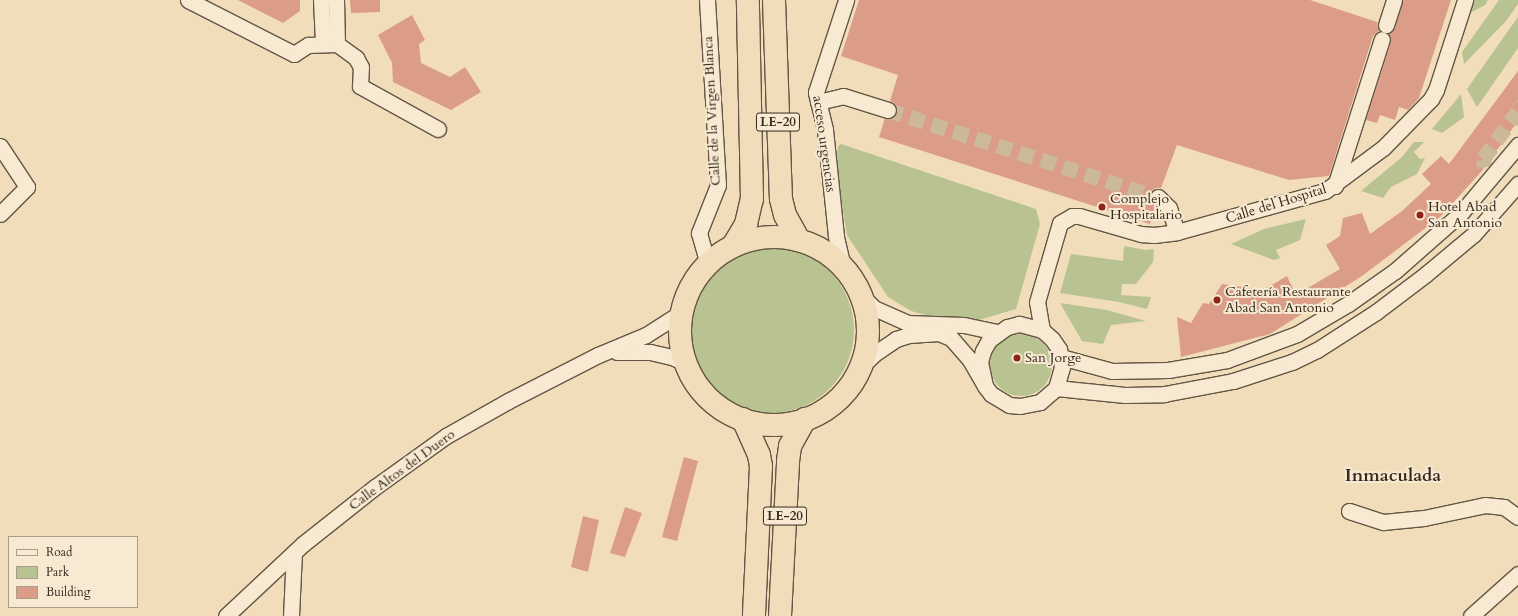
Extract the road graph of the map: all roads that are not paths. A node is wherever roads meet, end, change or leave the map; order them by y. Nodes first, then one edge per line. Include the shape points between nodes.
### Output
1 (188, 0) edge
2 (321, 0) edge
3 (336, 0) edge
4 (707, 0) edge
5 (748, 0) edge
6 (774, 0) edge
7 (846, 0) edge
8 (1394, 0) edge
9 (1465, 0) edge
10 (1386, 25) dead end
11 (1382, 39) dead end
12 (330, 44) junction
13 (818, 102) junction
14 (888, 110) tunnel mouth
15 (438, 129) dead end
16 (1518, 145) edge
17 (0, 146) edge
18 (1518, 184) edge
19 (1335, 186) junction
20 (1158, 197) tunnel mouth
21 (0, 214) edge
22 (1177, 232) junction
23 (799, 240) junction
24 (733, 246) junction
25 (708, 265) junction
26 (843, 267) junction
27 (861, 295) junction
28 (1038, 302) junction
29 (682, 312) junction
30 (1019, 324) junction
31 (1042, 330) junction
32 (997, 332) junction
33 (598, 355) junction
34 (1062, 358) junction
35 (687, 364) junction
36 (860, 368) junction
37 (985, 386) junction
38 (1056, 388) junction
39 (743, 419) junction
40 (805, 419) junction
41 (1349, 511) dead end
42 (1518, 517) edge
43 (294, 553) junction
44 (1518, 574) edge
45 (226, 616) edge
46 (291, 616) edge
47 (754, 616) edge
48 (780, 616) edge
49 (1471, 616) edge

1 - 12 street via 294,54 308,45
2 - 12 street
3 - 12 street
4 - 25 street, Calle de la Virgen Blanca via 718,185 699,233
5 - 24 highway, LE-20 via 752,198 746,224
6 - 23 highway, LE-20 via 781,199 785,215
7 - 13 street, acceso urgencias via 816,92
8 - 10 street
9 - 19 street, Calle del Hospital via 1431,98 1383,148
11 - 19 street
12 - 15 street via 356,58 361,67 360,86
13 - 14 street via 843,96
13 - 26 street, acceso urgencias via 825,129 836,236
16 - 34 street via 1488,173 1461,213 1395,271 1348,304 1297,334 1227,360 1168,370 1112,371
17 - 21 street via 27,187
18 - 38 street via 1474,234 1426,274 1376,312 1317,350 1292,362 1227,383 1164,394 1125,395
19 - 22 street, Calle del Hospital via 1325,191
20 - 22 street via 1169,208
22 - 28 street, Calle del Hospital via 1141,234 1079,216 1066,219 1057,230
23 - 24 highway, LE-20 via 765,237
23 - 26 highway, LE-20 via 823,250
24 - 25 highway, LE-20
25 - 29 highway, LE-20 via 696,278
26 - 27 highway, LE-20
27 - 32 street via 874,308 907,323 964,325
27 - 36 highway, LE-20 via 868,331
28 - 30 street, Calle del Hospital
28 - 31 street, Calle del Hospital
29 - 33 street, Calle Altos del Duero via 646,335
29 - 35 highway, LE-20 via 681,341
30 - 31 street
30 - 32 street
31 - 34 street via 1052,338
32 - 37 street via 983,351 980,362
33 - 35 street, Calle Altos del Duero via 628,350 650,352 672,357
33 - 43 street, Calle Altos del Duero via 446,436 375,487
34 - 38 street via 1061,375
35 - 39 highway, LE-20 via 694,380 711,400
36 - 37 street via 896,339 909,335 939,334 952,338 970,360
36 - 40 highway, LE-20 via 846,391 826,409
37 - 38 street via 1000,400 1020,406 1040,402
39 - 40 highway, LE-20 via 774,425
39 - 47 highway, LE-20 via 759,455 761,466
40 - 48 highway, LE-20 via 790,446 788,461
41 - 42 street via 1383,522 1424,518 1485,505 1504,507
43 - 45 street, Calle Altos del Duero
43 - 46 street
44 - 49 street

